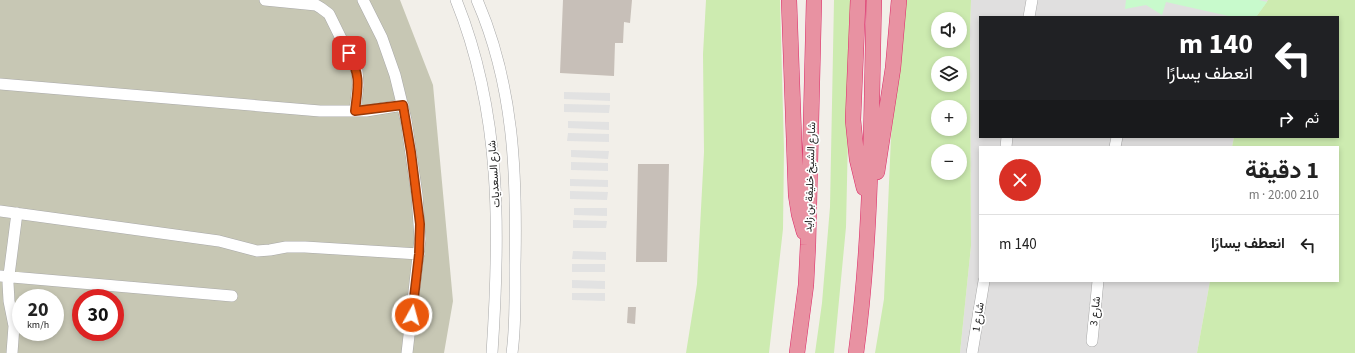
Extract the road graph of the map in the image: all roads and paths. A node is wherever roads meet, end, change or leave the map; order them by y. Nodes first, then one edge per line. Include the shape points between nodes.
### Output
1 (265, 0) edge
2 (363, 0) edge
3 (456, 0) edge
4 (477, 0) edge
5 (789, 0) edge
6 (814, 0) edge
7 (858, 0) edge
8 (874, 0) edge
9 (899, 0) edge
10 (1032, 0) edge
11 (1029, 16) edge
12 (0, 84) edge
13 (403, 105) junction
14 (355, 111) junction
15 (868, 202) junction
16 (0, 211) edge
17 (17, 213) junction
18 (808, 245) junction
19 (419, 254) junction
20 (4, 276) edge
21 (984, 282) edge
22 (1098, 282) edge
23 (232, 296) dead end
24 (1092, 341) dead end
25 (12, 353) edge
26 (407, 353) edge
27 (492, 353) edge
28 (512, 353) edge
29 (798, 353) edge
30 (856, 353) edge
31 (972, 353) edge

1 - 14 street via 310,4 322,8 329,14 357,71
2 - 13 street via 388,53
3 - 27 street, شارع السعديات via 473,52 492,137 497,245
4 - 28 street, شارع السعديات via 493,44 511,128 516,240
5 - 18 highway via 796,195
6 - 18 highway, شارع الشيخ خليفة بن زايد
7 - 15 highway via 853,120 857,159
8 - 15 highway
9 - 15 highway via 893,68 881,149
10 - 11 street
12 - 14 street via 320,111
13 - 14 street
13 - 19 street via 417,195 420,224
15 - 30 highway
16 - 17 street
17 - 19 street via 219,241 257,251 300,246
17 - 20 street
18 - 29 highway, شارع الشيخ خليفة بن زايد
19 - 26 street
20 - 23 street
20 - 25 street via 14,326
21 - 31 street, شارع 1
22 - 24 street, شارع 3

